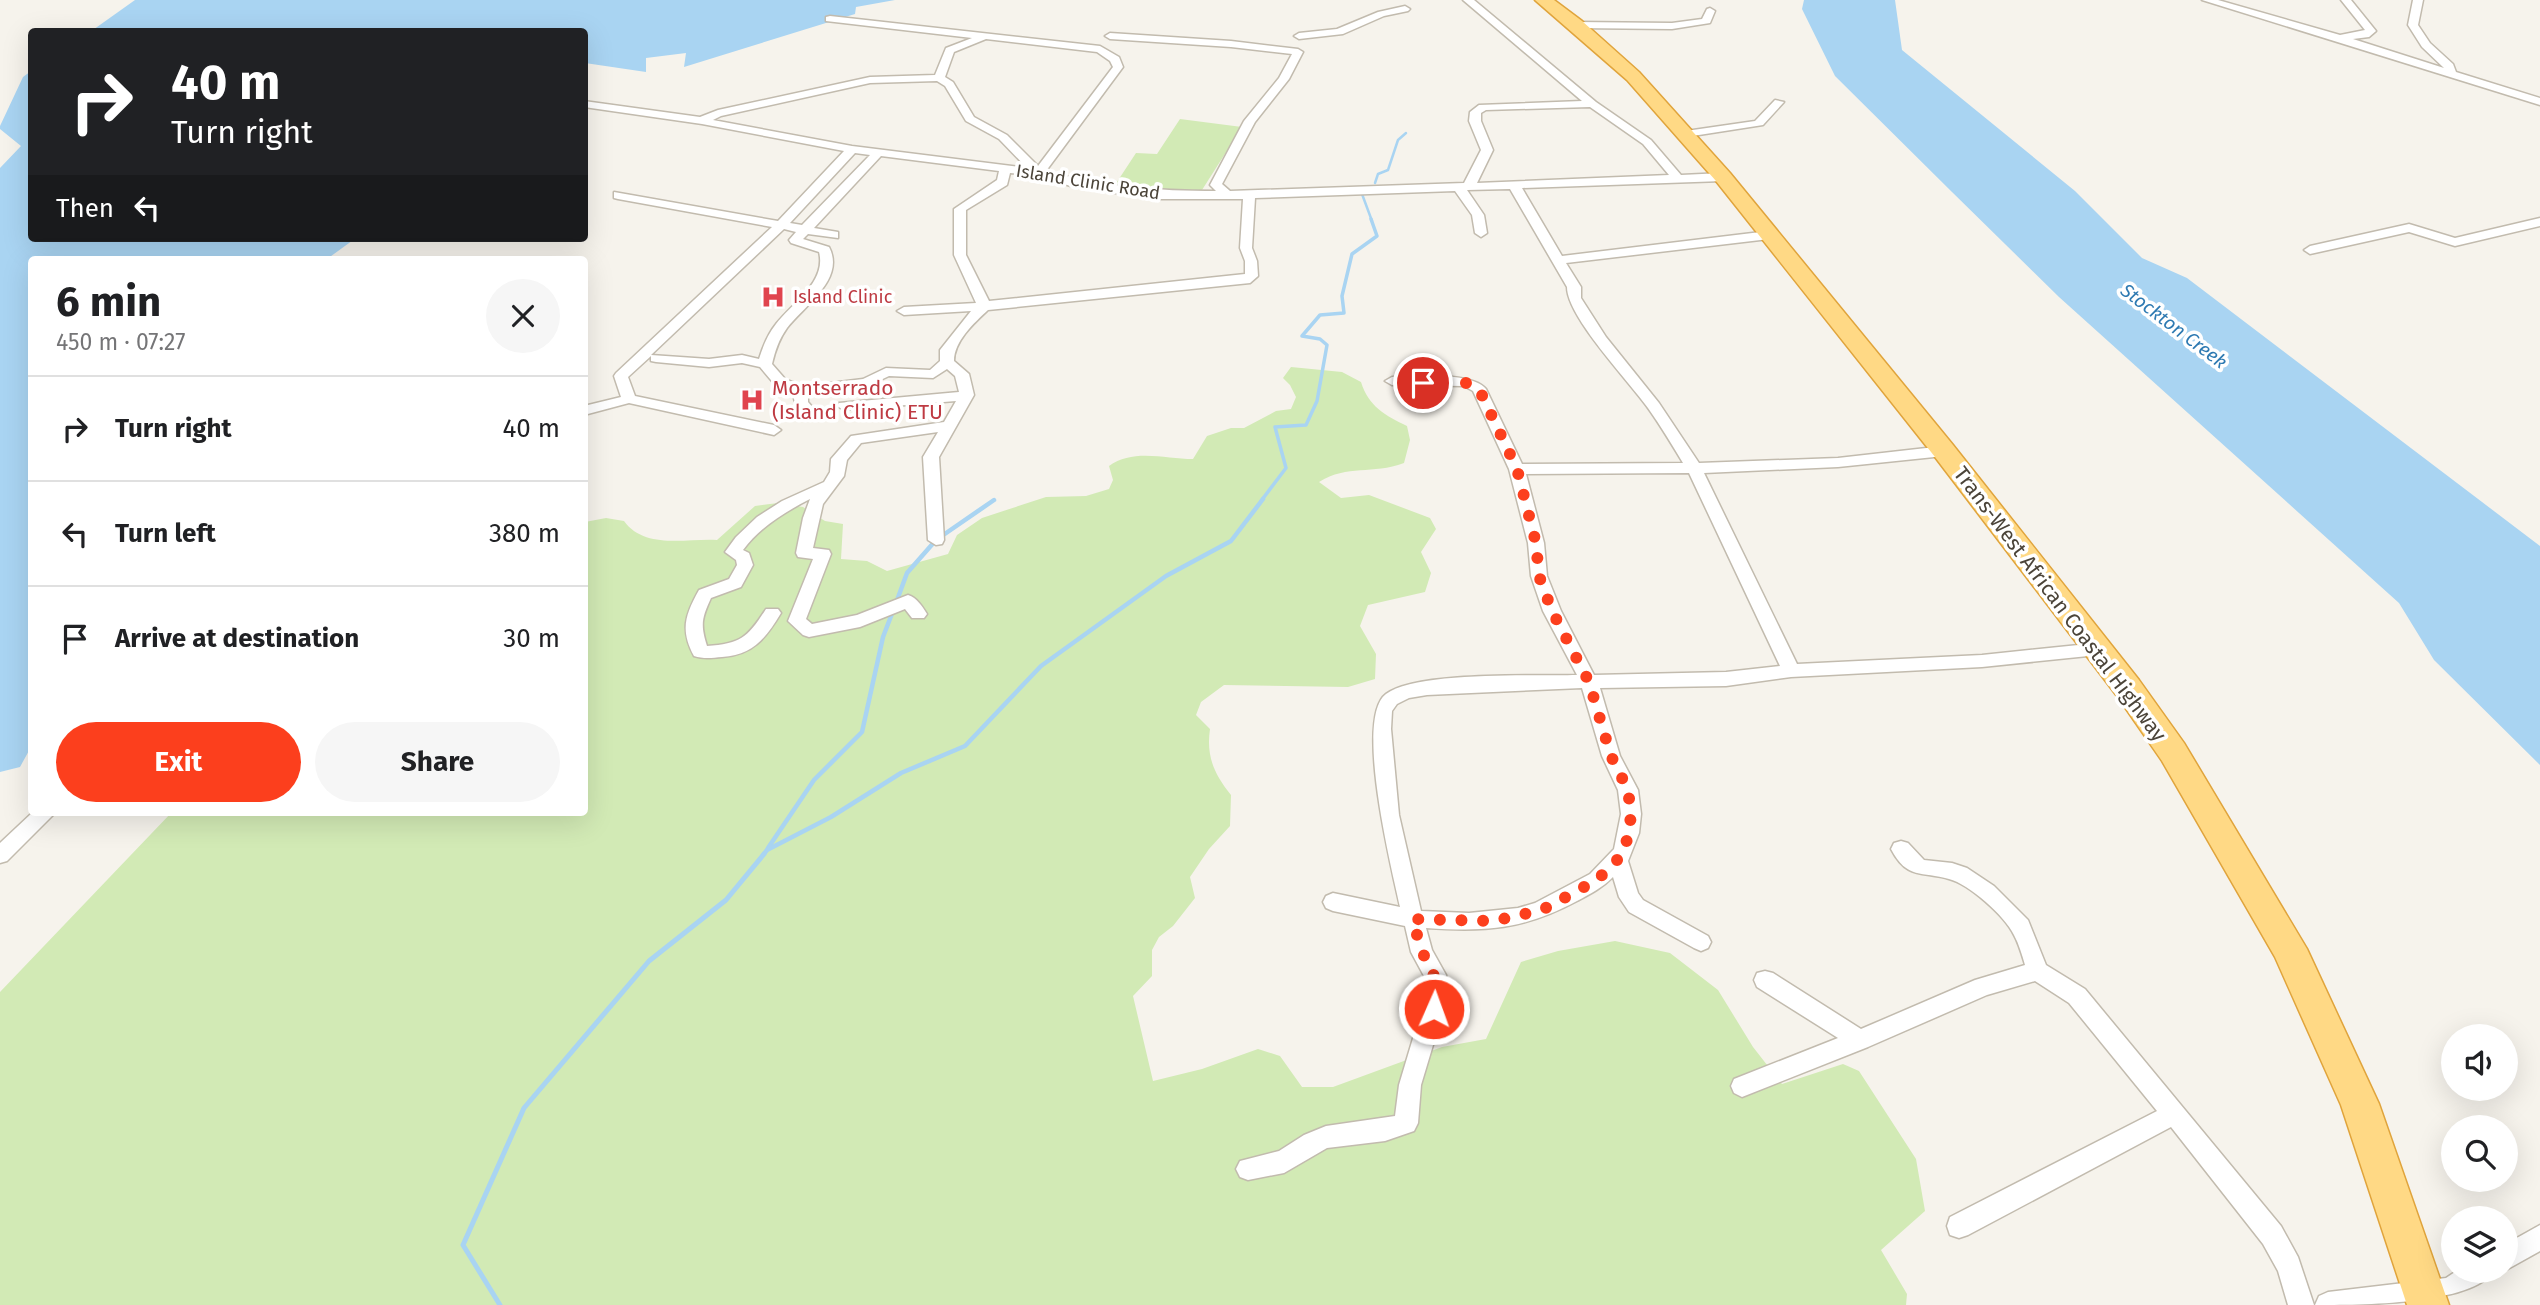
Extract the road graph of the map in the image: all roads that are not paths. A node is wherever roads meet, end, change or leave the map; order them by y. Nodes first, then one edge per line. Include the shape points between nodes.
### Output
1 (1468, 0) edge
2 (1543, 0) edge
3 (2207, 0) edge
4 (2346, 0) edge
5 (2418, 0) edge
6 (1405, 9) dead end
7 (1710, 11) dead end
8 (830, 19) dead end
9 (1576, 25) junction
10 (986, 36) junction
11 (1110, 36) dead end
12 (1299, 36) dead end
13 (2337, 38) junction
14 (2452, 75) junction
15 (939, 78) junction
16 (1779, 102) dead end
17 (2540, 102) edge
18 (1592, 104) junction
19 (588, 105) edge
20 (702, 121) junction
21 (1686, 134) junction
22 (852, 149) junction
23 (878, 153) junction
24 (1005, 168) junction
25 (1039, 173) junction
26 (1723, 177) junction
27 (1678, 179) junction
28 (1514, 185) junction
29 (1463, 186) junction
30 (618, 195) dead end
31 (1249, 195) junction
32 (1228, 196) junction
33 (2540, 222) edge
34 (779, 227) junction
35 (804, 231) junction
36 (1481, 233) dead end
37 (834, 235) dead end
38 (1769, 235) junction
39 (2310, 250) dead end
40 (1559, 260) junction
41 (984, 306) junction
42 (904, 311) dead end
43 (656, 358) dead end
44 (947, 362) junction
45 (765, 364) junction
46 (1392, 381) dead end
47 (810, 389) dead end
48 (967, 395) junction
49 (629, 398) junction
50 (844, 407) dead end
51 (807, 409) dead end
52 (588, 410) edge
53 (950, 426) junction
54 (774, 430) dead end
55 (1944, 451) junction
56 (1694, 468) junction
57 (1517, 469) junction
58 (835, 482) junction
59 (936, 540) dead end
60 (772, 613) dead end
61 (918, 614) dead end
62 (2098, 649) junction
63 (1791, 671) junction
64 (1589, 682) junction
65 (42, 816) edge
66 (1901, 849) dead end
67 (0, 855) edge
68 (1618, 859) junction
69 (1333, 902) dead end
70 (1413, 919) junction
71 (1701, 942) dead end
72 (2037, 971) junction
73 (1765, 981) dead end
74 (1860, 1040) junction
75 (1742, 1086) dead end
76 (2174, 1114) junction
77 (1248, 1169) dead end
78 (1959, 1226) dead end
79 (2540, 1237) edge
80 (2518, 1251) edge
81 (2461, 1283) edge
82 (2426, 1300) edge
83 (2301, 1305) edge
84 (2328, 1305) edge

1 - 18 street
2 - 9 highway, Trans-West African Coastal Highway
3 - 13 street
4 - 13 street via 2371,31
5 - 14 street via 2413,25
6 - 12 street via 1339,32
7 - 9 street via 1706,20 1672,26
8 - 10 street
9 - 21 highway, Trans-West African Coastal Highway via 1633,76
10 - 15 street via 950,50
10 - 25 street via 1101,49 1115,59 1118,68
11 - 32 street via 1298,52 1284,79 1250,121 1216,185
13 - 14 street
14 - 17 street
15 - 20 street via 870,80 718,113
15 - 25 street via 949,84 970,119 1003,137
16 - 21 street via 1749,126
18 - 27 street via 1647,142
18 - 29 street via 1483,107 1476,112 1475,121 1487,150
19 - 20 street, Island Clinic Road
20 - 22 street, Island Clinic Road
21 - 26 highway, Trans-West African Coastal Highway
22 - 23 street, Island Clinic Road
22 - 34 street
23 - 24 street, Island Clinic Road
23 - 35 street
24 - 25 street, Island Clinic Road
24 - 41 street via 1003,182 960,209 960,255
25 - 32 street, Island Clinic Road via 1134,193
26 - 27 street, Island Clinic Road
26 - 38 highway, Trans-West African Coastal Highway
27 - 28 street, Island Clinic Road
28 - 29 street, Island Clinic Road
28 - 40 street
29 - 31 street, Island Clinic Road
29 - 36 street via 1483,226
30 - 34 street
31 - 32 street, Island Clinic Road
31 - 41 street via 1246,248 1251,276 1245,280
33 - 39 street via 2455,242 2409,228
34 - 35 street
34 - 49 street via 621,376
35 - 37 street
35 - 45 street via 795,240 825,250 828,268 781,326
38 - 40 street
38 - 55 highway, Trans-West African Coastal Highway
40 - 56 street via 1574,287 1574,298
41 - 42 street
41 - 44 street via 947,350
43 - 45 street via 709,363 742,359
44 - 47 street via 933,374 886,372 866,383
44 - 48 street via 962,374
45 - 51 street via 781,383 800,388 801,403
46 - 57 street via 1473,384
48 - 50 street
48 - 53 street
49 - 52 street
49 - 54 street
53 - 58 street via 856,439 839,459
53 - 59 street via 931,457
55 - 56 street via 1871,462
55 - 62 highway, Trans-West African Coastal Highway
56 - 57 street
56 - 63 street
57 - 64 street via 1536,543 1539,576
58 - 60 street via 804,495 743,537 733,552 743,557 745,565 735,583 705,594 692,627 701,652 727,651 748,646
58 - 61 street via 820,497 809,524 804,553 823,554 797,621 809,631 842,627 908,601
62 - 63 street via 1982,661
62 - 82 highway, Trans-West African Coastal Highway via 2173,752 2290,949 2360,1104
63 - 64 street via 1726,679
64 - 68 street via 1611,756 1628,790 1629,833
64 - 70 street via 1427,688 1391,699 1383,710 1382,729 1389,815
65 - 67 street
66 - 72 street via 1911,864 1953,871 1977,884 2017,921
68 - 70 street via 1597,880 1542,910 1494,921
68 - 71 street via 1636,906
69 - 70 street
70 - 77 street via 1422,952 1436,975 1437,995 1410,1085 1406,1123 1326,1137 1284,1162
72 - 74 street via 1983,986
72 - 76 street via 2077,996
73 - 74 street
74 - 75 street
76 - 78 street
76 - 83 street via 2272,1235 2289,1266
79 - 80 street
81 - 82 street
82 - 84 street

